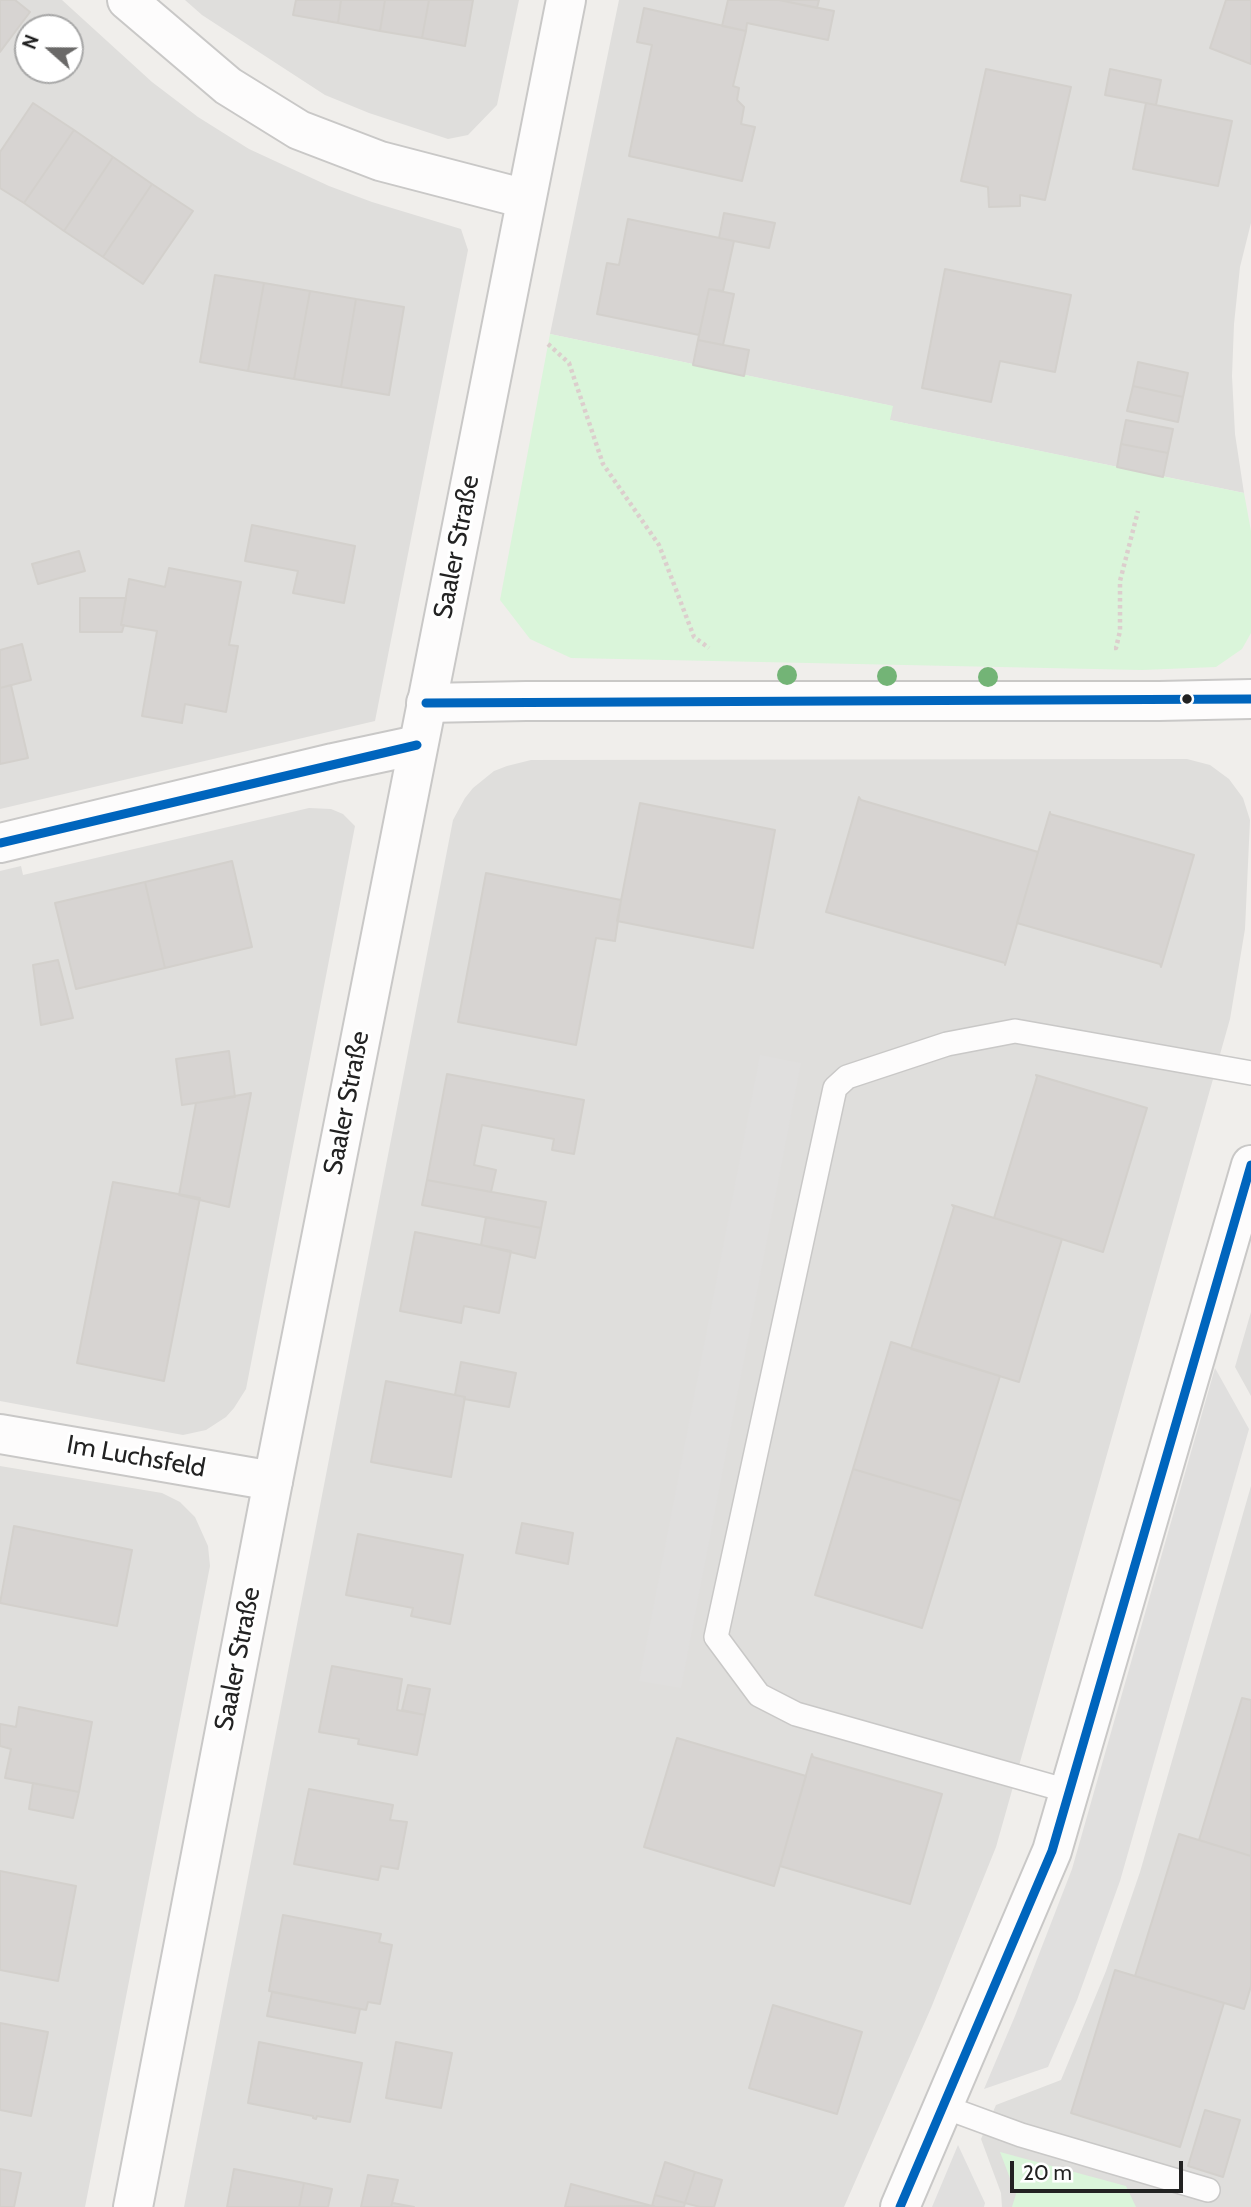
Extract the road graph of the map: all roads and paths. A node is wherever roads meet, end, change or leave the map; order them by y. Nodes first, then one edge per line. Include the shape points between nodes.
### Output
1 (127, 0) edge
2 (566, 0) edge
3 (526, 199) junction
4 (500, 327) junction
5 (1138, 511) dead end
6 (720, 648) dead end
7 (1103, 649) dead end
8 (1251, 699) edge
9 (426, 703) junction
10 (417, 746) junction
11 (0, 843) edge
12 (1251, 1073) edge
13 (1251, 1166) edge
14 (0, 1434) edge
15 (272, 1481) junction
16 (1068, 1791) junction
17 (943, 2106) junction
18 (1208, 2190) dead end
19 (133, 2207) edge
20 (900, 2207) edge

1 - 3 street via 228,86 299,130 380,161
2 - 3 street, Saaler Straße
3 - 4 street, Saaler Straße
4 - 6 path via 548,344 569,363 603,464 659,545 694,638 706,648
4 - 9 street, Saaler Straße
5 - 7 path via 1119,581 1116,648
8 - 9 street
9 - 10 street, Saaler Straße
10 - 11 street
10 - 15 street, Saaler Straße
12 - 16 lane via 1015,1031 947,1044 847,1077 835,1088 716,1637 759,1695 796,1714
13 - 16 street
14 - 15 street, Im Luchsfeld
15 - 19 street, Saaler Straße
16 - 17 street via 1052,1851
17 - 18 lane via 1021,2135
17 - 20 street

